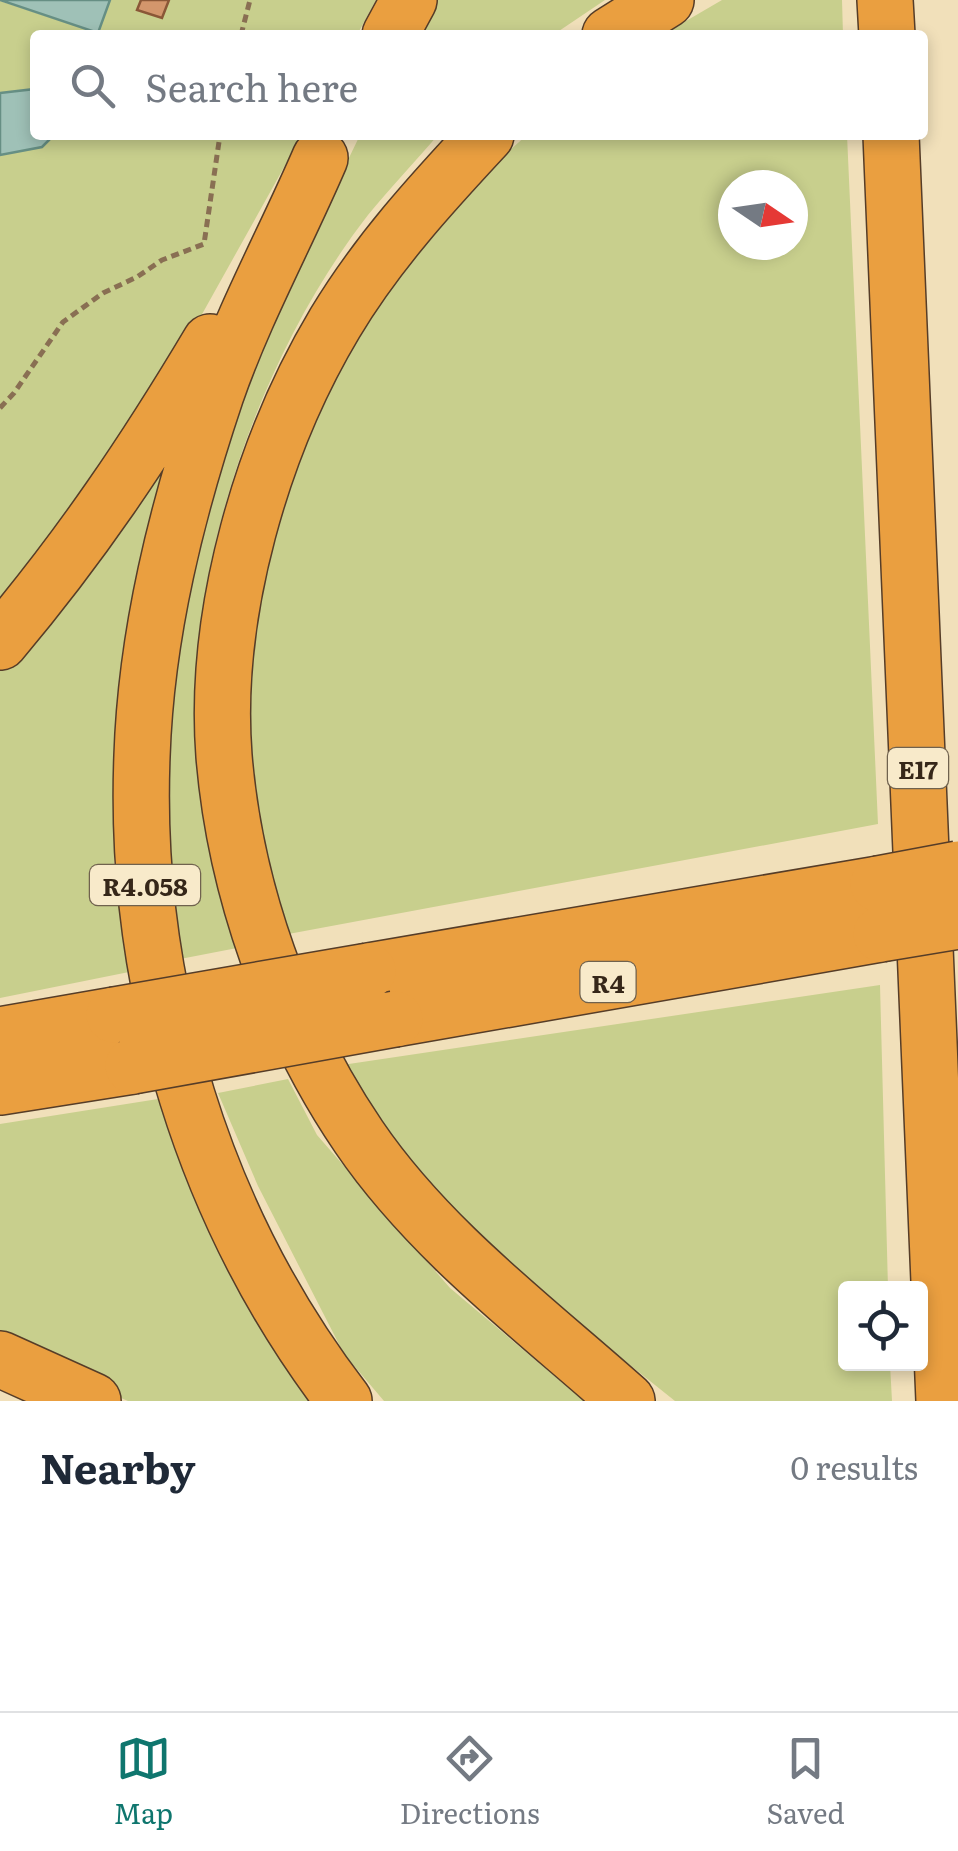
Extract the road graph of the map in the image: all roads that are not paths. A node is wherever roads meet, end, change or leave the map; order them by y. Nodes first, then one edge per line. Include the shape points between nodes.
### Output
1 (409, 0) edge
2 (666, 0) edge
3 (886, 0) edge
4 (393, 30) edge
5 (618, 30) edge
6 (887, 30) edge
7 (481, 140) edge
8 (891, 140) edge
9 (327, 147) edge
10 (0, 642) edge
11 (958, 869) edge
12 (880, 909) junction
13 (958, 921) edge
14 (0, 1035) edge
15 (0, 1087) edge
16 (0, 1360) edge
17 (93, 1401) edge
18 (344, 1401) edge
19 (628, 1401) edge
20 (944, 1401) edge

1 - 4 highway
2 - 5 highway
3 - 6 highway
7 - 19 highway via 373,265 288,416 240,570 227,656 224,755 236,836 272,964 289,1011 359,1137 435,1226
8 - 20 highway, E17
9 - 10 highway via 143,454
9 - 18 highway, R4.058 via 217,392 170,557 151,652 142,844 150,933 191,1114 268,1288
11 - 12 highway, R4, bridge
12 - 13 highway, R4, bridge
12 - 14 highway, R4, bridge via 368,971
12 - 15 highway, R4, bridge via 395,1019
16 - 17 highway

